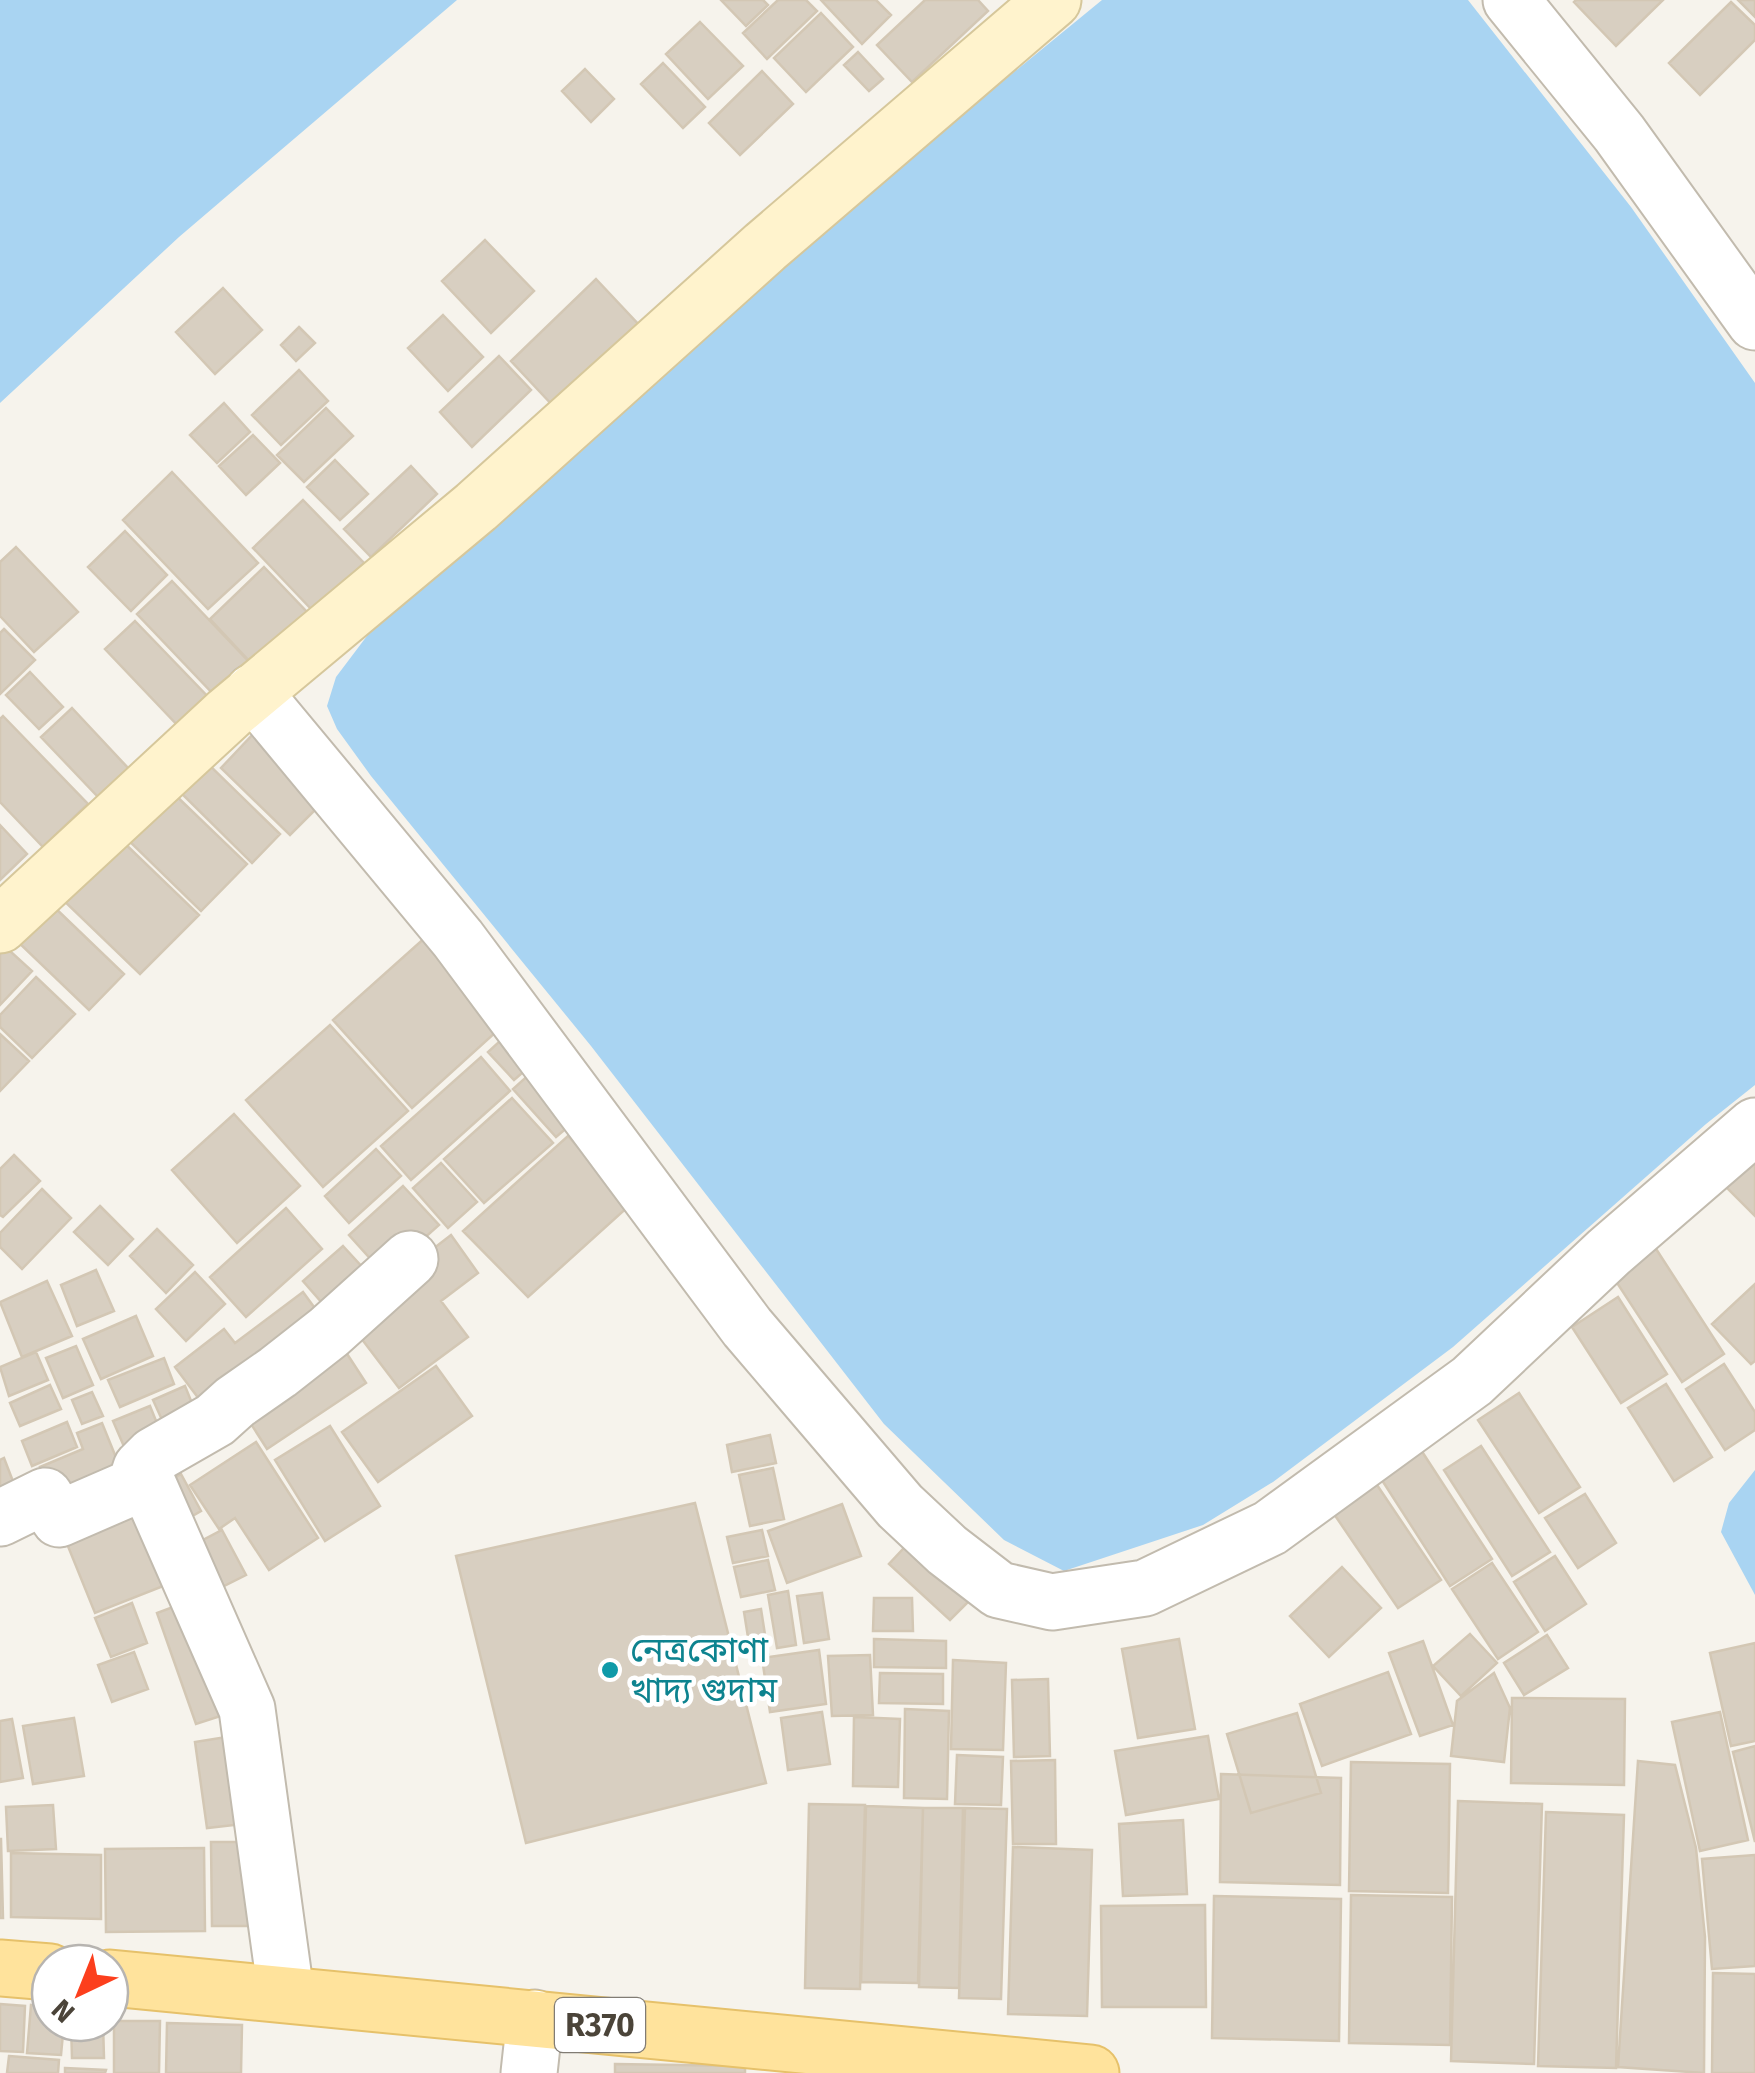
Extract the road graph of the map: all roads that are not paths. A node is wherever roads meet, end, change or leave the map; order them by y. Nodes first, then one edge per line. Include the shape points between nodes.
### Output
1 (1053, 0) edge
2 (1512, 0) edge
3 (1755, 322) edge
4 (254, 692) junction
5 (0, 924) edge
6 (1755, 1126) edge
7 (410, 1259) dead end
8 (141, 1468) junction
9 (0, 1518) edge
10 (0, 1968) edge
11 (30, 1970) edge
12 (130, 1980) edge
13 (286, 1994) junction
14 (535, 2018) junction
15 (529, 2073) edge
16 (1091, 2073) edge

1 - 4 street via 476,507
2 - 3 street via 1619,133
4 - 5 street
4 - 6 street via 458,939 747,1327 900,1506 999,1590 1052,1602 1146,1588 1270,1528 1472,1382
7 - 8 street via 278,1372
8 - 9 street via 135,1486 59,1519 45,1496
8 - 13 street via 247,1709
10 - 11 main road
12 - 13 main road, R370
13 - 14 main road, R370
14 - 15 street
14 - 16 main road, R370

